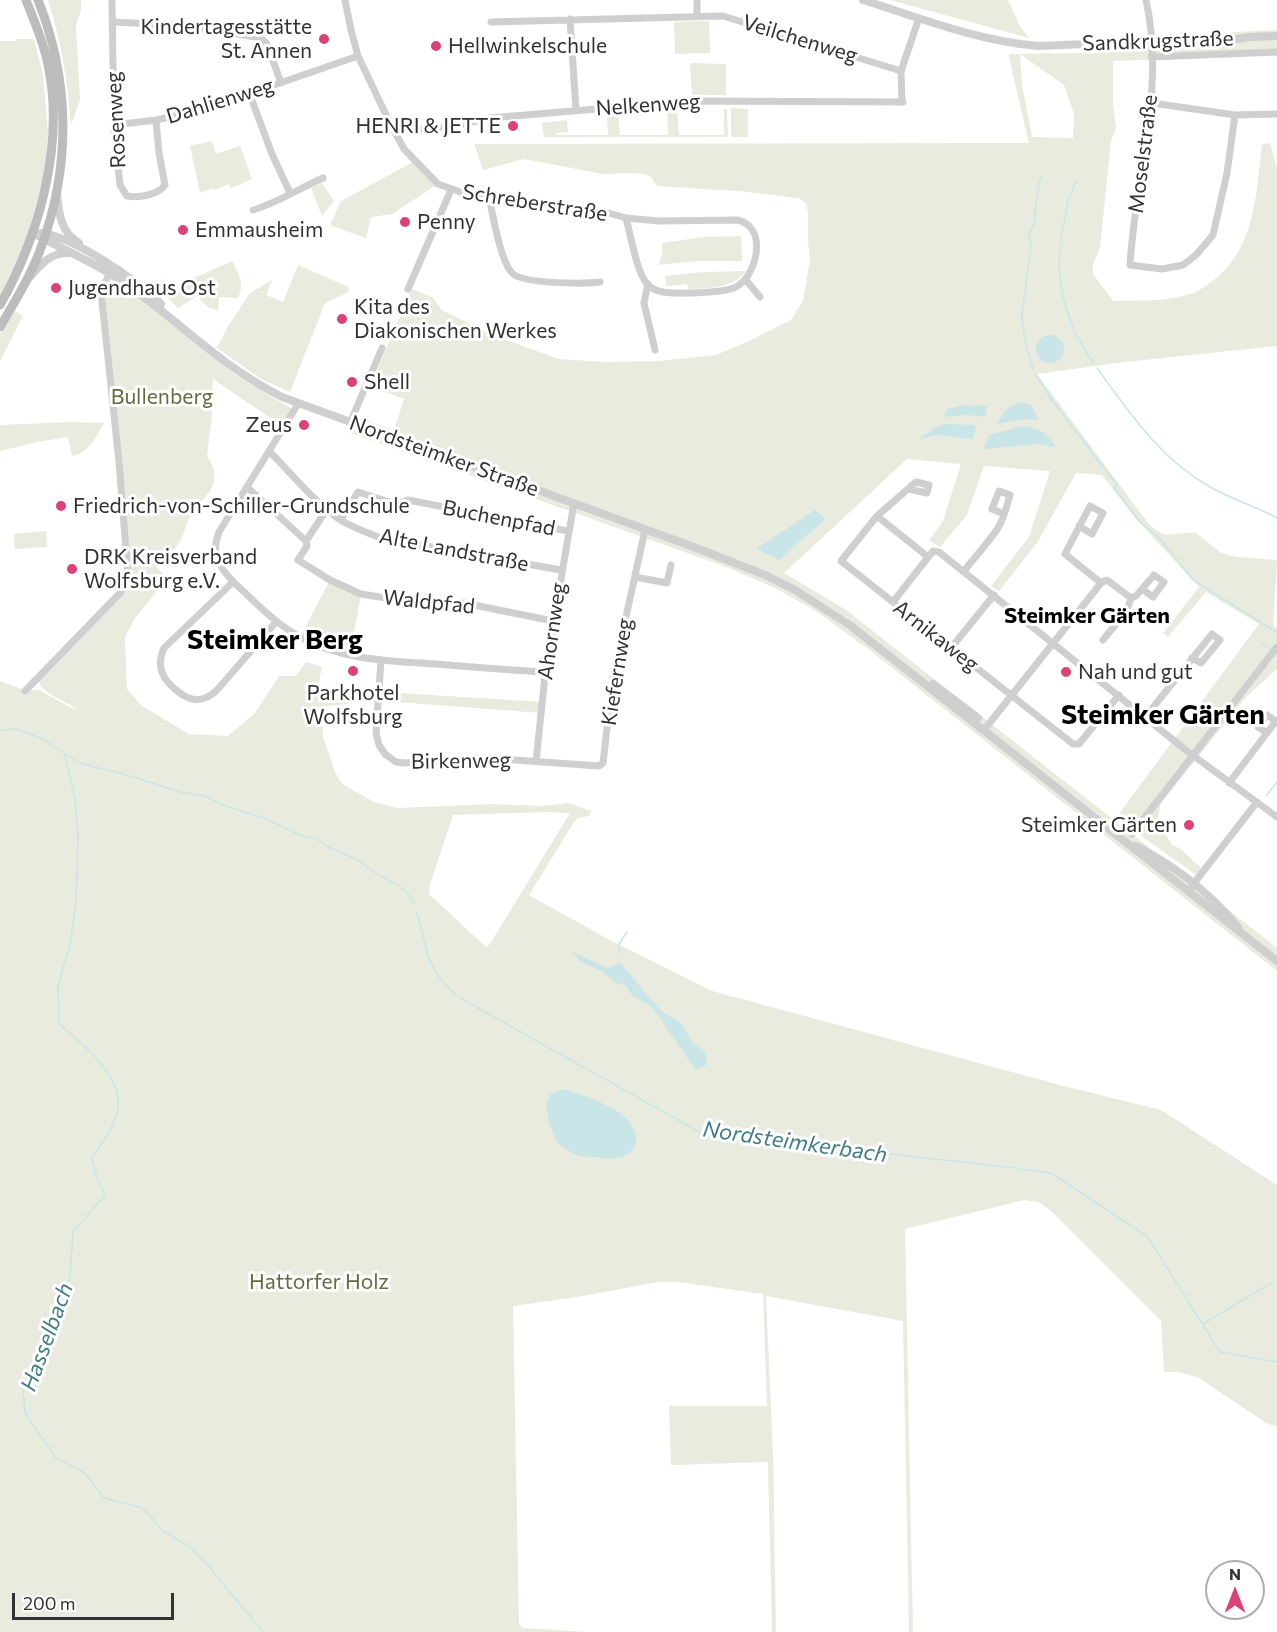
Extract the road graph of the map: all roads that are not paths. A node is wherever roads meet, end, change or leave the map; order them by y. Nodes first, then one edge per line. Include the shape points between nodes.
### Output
1 (26, 0) edge
2 (38, 0) edge
3 (112, 0) edge
4 (345, 0) edge
5 (697, 0) edge
6 (863, 0) edge
7 (1146, 0) edge
8 (697, 15) junction
9 (919, 18) junction
10 (570, 19) junction
11 (112, 22) junction
12 (491, 22) dead end
13 (1277, 36) edge
14 (1150, 42) junction
15 (1277, 52) edge
16 (358, 56) junction
17 (1151, 57) junction
18 (901, 71) junction
19 (281, 83) junction
20 (250, 95) junction
21 (1152, 103) junction
22 (576, 110) junction
23 (1277, 114) edge
24 (1235, 115) junction
25 (156, 120) junction
26 (114, 125) junction
27 (395, 131) junction
28 (322, 178) dead end
29 (451, 190) junction
30 (290, 193) junction
31 (57, 194) junction
32 (489, 197) junction
33 (253, 210) dead end
34 (626, 218) junction
35 (33, 232) junction
36 (45, 236) junction
37 (74, 253) junction
38 (98, 259) junction
39 (111, 270) junction
40 (745, 279) junction
41 (600, 282) dead end
42 (24, 285) junction
43 (648, 285) junction
44 (408, 289) dead end
45 (760, 297) dead end
46 (0, 305) edge
47 (0, 327) edge
48 (382, 348) dead end
49 (655, 350) dead end
50 (298, 404) junction
51 (350, 423) junction
52 (270, 452) junction
53 (247, 487) junction
54 (908, 489) dead end
55 (574, 503) junction
56 (327, 509) junction
57 (1004, 514) dead end
58 (877, 516) junction
59 (341, 520) junction
60 (1080, 526) dead end
61 (645, 530) junction
62 (568, 531) junction
63 (306, 541) junction
64 (928, 557) junction
65 (671, 565) dead end
66 (561, 570) junction
67 (964, 571) junction
68 (634, 577) junction
69 (233, 582) junction
70 (1104, 582) junction
71 (1142, 589) dead end
72 (994, 595) junction
73 (1131, 598) junction
74 (893, 602) junction
75 (553, 621) junction
76 (276, 622) junction
77 (1103, 640) dead end
78 (1054, 643) junction
79 (951, 648) junction
80 (1275, 649) edge
81 (1192, 658) dead end
82 (381, 660) junction
83 (545, 672) junction
84 (26, 691) dead end
85 (1119, 695) junction
86 (1012, 696) junction
87 (1146, 716) junction
88 (986, 728) junction
89 (1266, 733) dead end
90 (1193, 755) junction
91 (536, 761) junction
92 (599, 766) joint
93 (1229, 783) junction
94 (1257, 802) junction
95 (1277, 817) edge
96 (1114, 833) junction
97 (1132, 834) dead end
98 (1194, 883) junction
99 (1188, 891) junction
100 (1252, 942) junction
101 (1277, 961) edge

1 - 35 main road via 45,53 52,108 47,175
2 - 31 main road via 61,85 64,115
3 - 11 street, Rosenweg
4 - 16 street, Schreberstraße
5 - 8 street
6 - 9 street, Sandkrugstraße
7 - 14 street, Moselstraße
8 - 10 street, Veilchenweg
8 - 18 street, Veilchenweg via 723,16
9 - 14 street, Sandkrugstraße via 1015,44
9 - 18 street, Nelkenweg
10 - 12 street, Veilchenweg
10 - 22 street
11 - 19 street via 194,26 261,38 267,44
11 - 26 street, Rosenweg
13 - 14 street, Sandkrugstraße
14 - 17 street, Moselstraße
15 - 17 street
16 - 19 street, Dahlienweg
16 - 27 street, Schreberstraße
17 - 21 street, Moselstraße
18 - 22 street, Nelkenweg via 902,102 695,101
19 - 20 street, Dahlienweg
20 - 25 street, Dahlienweg
20 - 30 street
21 - 24 street
21 - 24 street, Moselstraße via 1130,265 1161,269 1182,264 1213,235
22 - 27 street, Nelkenweg
23 - 24 street
25 - 26 street, Dahlienweg
25 - 26 street, Rosenweg via 165,185 135,198 128,196 120,185
27 - 29 street, Schreberstraße via 404,149 427,174
28 - 30 street
29 - 32 street, Schreberstraße
29 - 44 street
30 - 33 street
31 - 36 main road
31 - 38 street via 61,225
32 - 34 street, Schreberstraße via 598,210
32 - 41 street via 502,251 513,274 540,281
34 - 40 street, Schreberstraße via 738,220 748,224 757,246
34 - 43 street
35 - 36 street, Nordsteimker Straße
35 - 46 main road
36 - 37 street, Nordsteimker Straße
36 - 38 street, Nordsteimker Straße via 56,236
36 - 42 main road
37 - 39 street, Nordsteimker Straße
37 - 42 street via 47,258
38 - 39 street, Nordsteimker Straße
39 - 50 street, Nordsteimker Straße via 144,289 172,319 237,371
39 - 84 street via 101,292 128,575 120,593
40 - 43 street via 737,287 717,292 664,293
40 - 45 street
42 - 47 main road
43 - 49 street via 644,303
48 - 51 street
50 - 51 street, Nordsteimker Straße
50 - 52 street
51 - 55 street, Nordsteimker Straße
52 - 53 street
52 - 56 street, Alte Landstraße
53 - 63 street
53 - 69 street via 214,542 220,567
54 - 58 street
55 - 61 street, Nordsteimker Straße
55 - 62 street, Ahornweg
56 - 59 street, Alte Landstraße
56 - 63 street
57 - 67 street
58 - 64 street
58 - 74 street, Arnikaweg via 841,561
59 - 62 street, Buchenpfad via 358,492 396,504 408,500
59 - 66 street, Alte Landstraße via 381,538
60 - 70 street via 1092,534 1103,513 1090,506 1065,554
61 - 68 street, Kiefernweg
61 - 88 street, Nordsteimker Straße via 765,575 812,600 896,662 938,687
62 - 66 street, Ahornweg
63 - 75 street, Waldpfad via 298,560 350,590 430,605 464,603
64 - 67 street via 933,551 939,552
64 - 74 street
65 - 68 street via 667,583
66 - 75 street, Ahornweg
67 - 72 street
68 - 92 street, Kiefernweg via 615,667 603,763
69 - 76 street
69 - 76 street via 164,648 161,670 170,685 189,699 207,698
70 - 73 street
70 - 78 street
71 - 73 street
72 - 78 street
72 - 79 street
73 - 77 street via 1127,610
74 - 79 street, Arnikaweg
75 - 83 street, Ahornweg
76 - 82 street via 332,651
78 - 85 street
78 - 86 street
79 - 86 street, Arnikaweg
80 - 90 street
81 - 87 street
82 - 83 street
82 - 91 street, Birkenweg via 376,733 379,745 391,759 404,763 487,758
83 - 91 street, Ahornweg
85 - 86 street, Arnikaweg via 1079,744 1073,744
85 - 87 street
86 - 88 street
87 - 90 street
88 - 96 street, Nordsteimker Straße
89 - 93 street
90 - 93 street
90 - 97 street
91 - 92 street, Birkenweg
93 - 94 street
94 - 95 street
94 - 98 street
96 - 98 street via 1152,853
96 - 99 street
98 - 99 street
98 - 100 street via 1224,909
99 - 100 street
100 - 101 street

